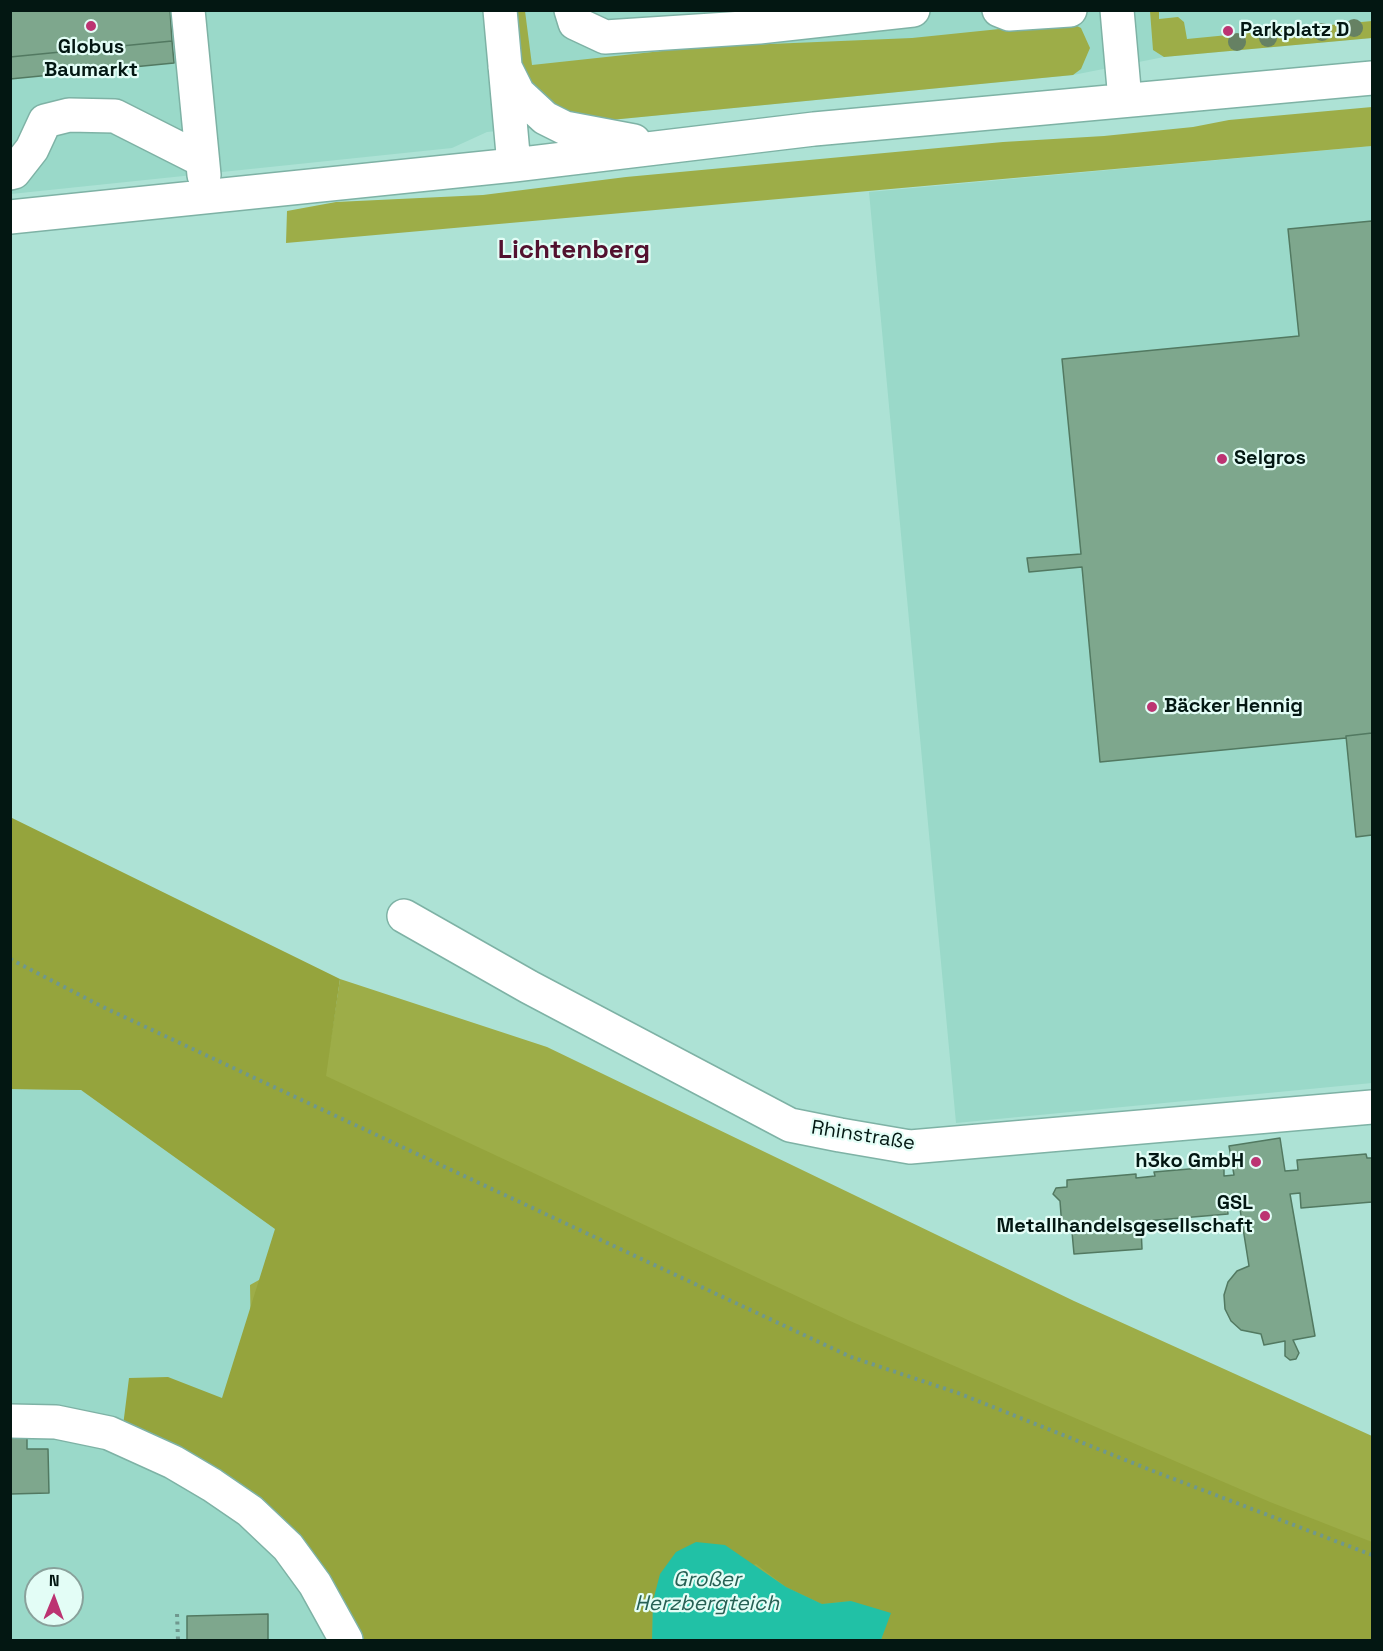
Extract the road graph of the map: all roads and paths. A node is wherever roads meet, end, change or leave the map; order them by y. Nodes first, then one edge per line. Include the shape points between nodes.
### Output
1 (188, 10) edge
2 (500, 10) edge
3 (571, 10) edge
4 (913, 10) edge
5 (999, 10) edge
6 (1070, 10) edge
7 (1117, 10) edge
8 (505, 67) junction
9 (1372, 78) edge
10 (1125, 100) junction
11 (674, 146) junction
12 (202, 160) junction
13 (514, 165) junction
14 (10, 173) edge
15 (206, 198) junction
16 (10, 217) edge
17 (404, 916) dead end
18 (10, 960) edge
19 (1372, 1107) edge
20 (10, 1421) edge
21 (1372, 1555) edge
22 (177, 1614) dead end
23 (178, 1641) edge
24 (346, 1641) edge

1 - 12 lane
2 - 8 lane
3 - 4 lane via 575,22 605,37 759,27
5 - 6 lane via 1009,15
7 - 10 lane
8 - 11 lane via 518,93 545,118 565,128
8 - 13 lane
9 - 10 lane
10 - 11 lane
11 - 13 lane
12 - 14 lane via 115,116 69,115 45,121 32,149
12 - 15 lane
13 - 15 lane
15 - 16 lane
17 - 19 lane, Rhinstraße via 790,1125 840,1135 910,1147
18 - 21 path via 851,1357 958,1393
20 - 24 lane via 56,1422 109,1433 212,1485 250,1511 288,1547 315,1584
22 - 23 path

